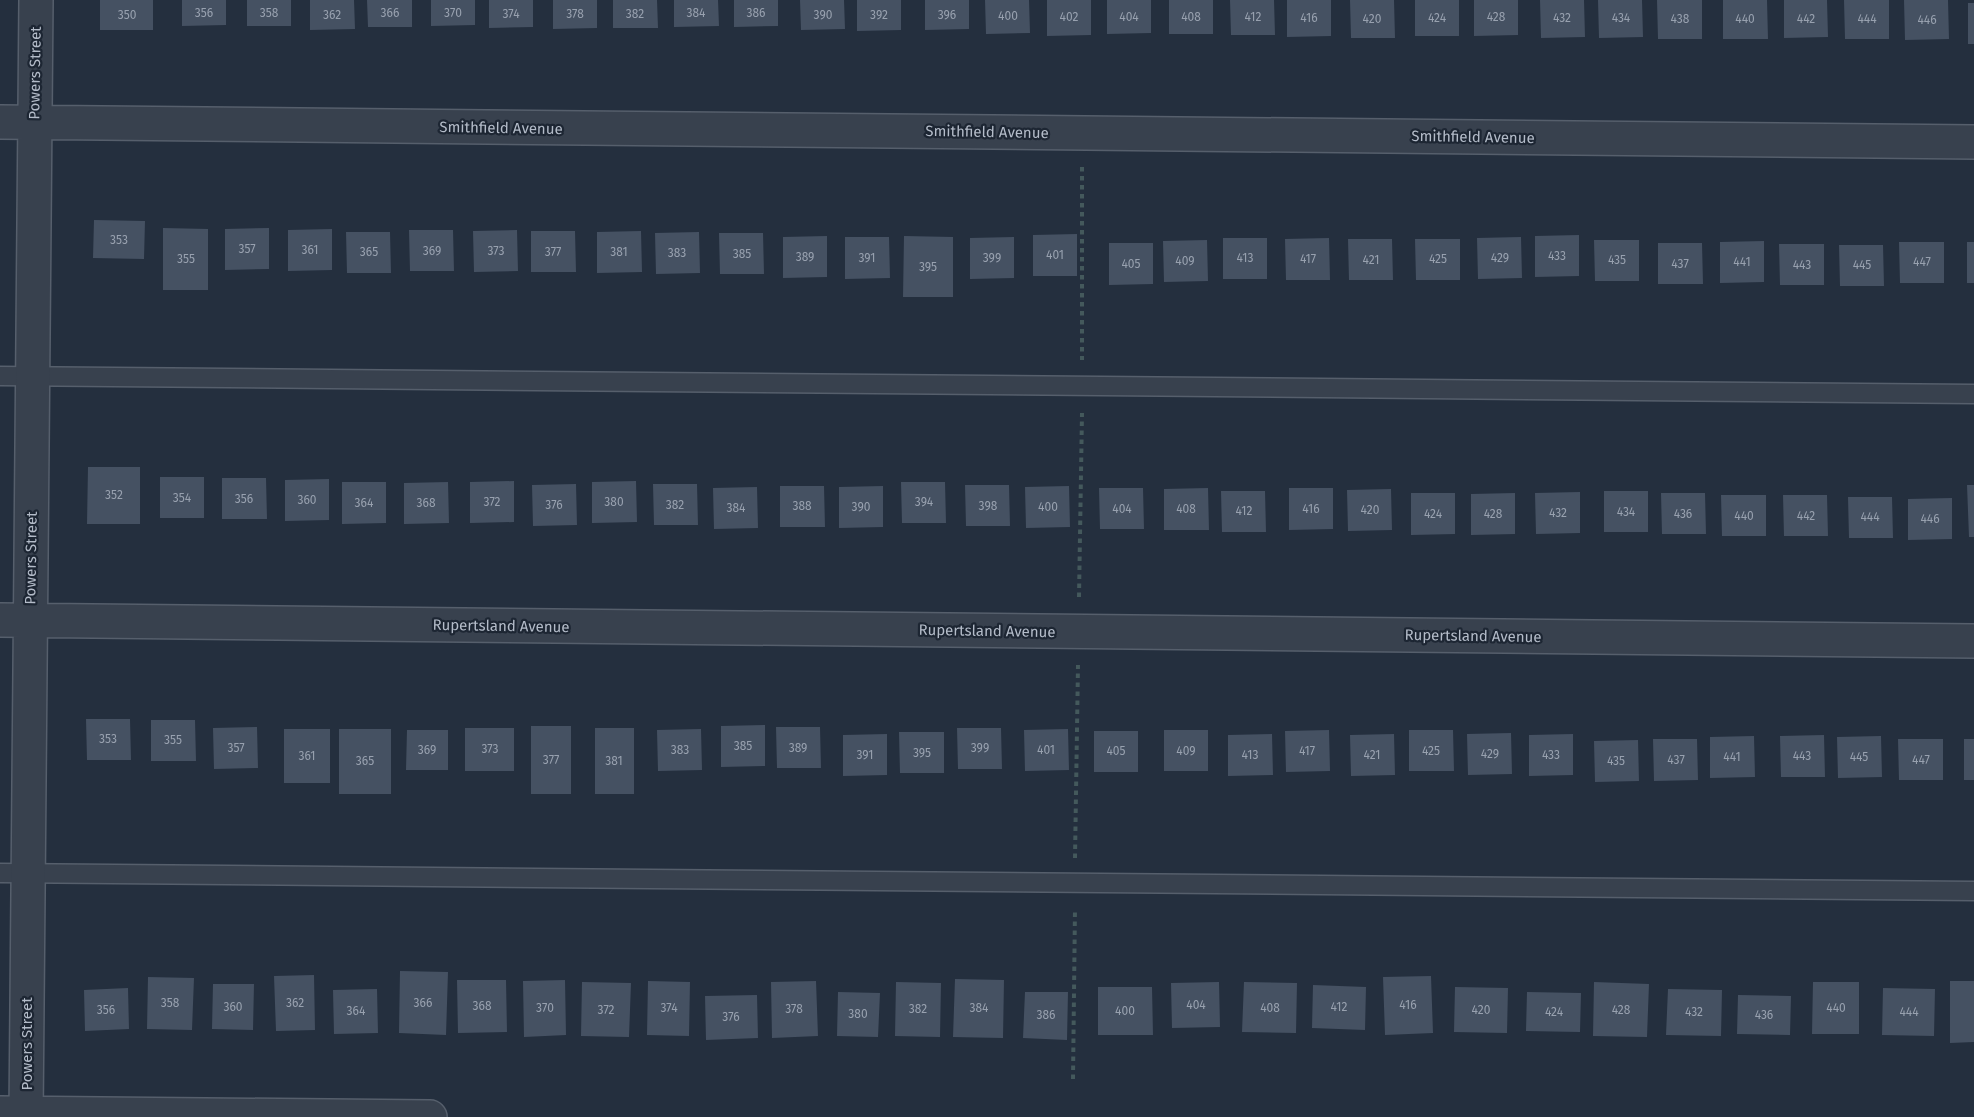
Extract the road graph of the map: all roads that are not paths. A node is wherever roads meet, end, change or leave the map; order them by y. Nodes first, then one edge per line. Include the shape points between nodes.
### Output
1 (36, 0) edge
2 (0, 122) edge
3 (35, 123) junction
4 (1974, 141) edge
5 (0, 376) edge
6 (33, 376) junction
7 (1974, 394) edge
8 (15, 620) edge
9 (1974, 641) edge
10 (14, 873) edge
11 (1974, 891) edge
12 (17, 1114) edge
13 (430, 1117) edge

1 - 3 street, Powers Street
2 - 3 street, Smithfield Avenue
3 - 4 street, Smithfield Avenue
3 - 6 street, Powers Street
5 - 6 lane
6 - 7 lane
6 - 8 street, Powers Street
8 - 9 street, Rupertsland Avenue
8 - 10 street, Powers Street
10 - 11 lane
10 - 12 street, Powers Street
12 - 13 street

